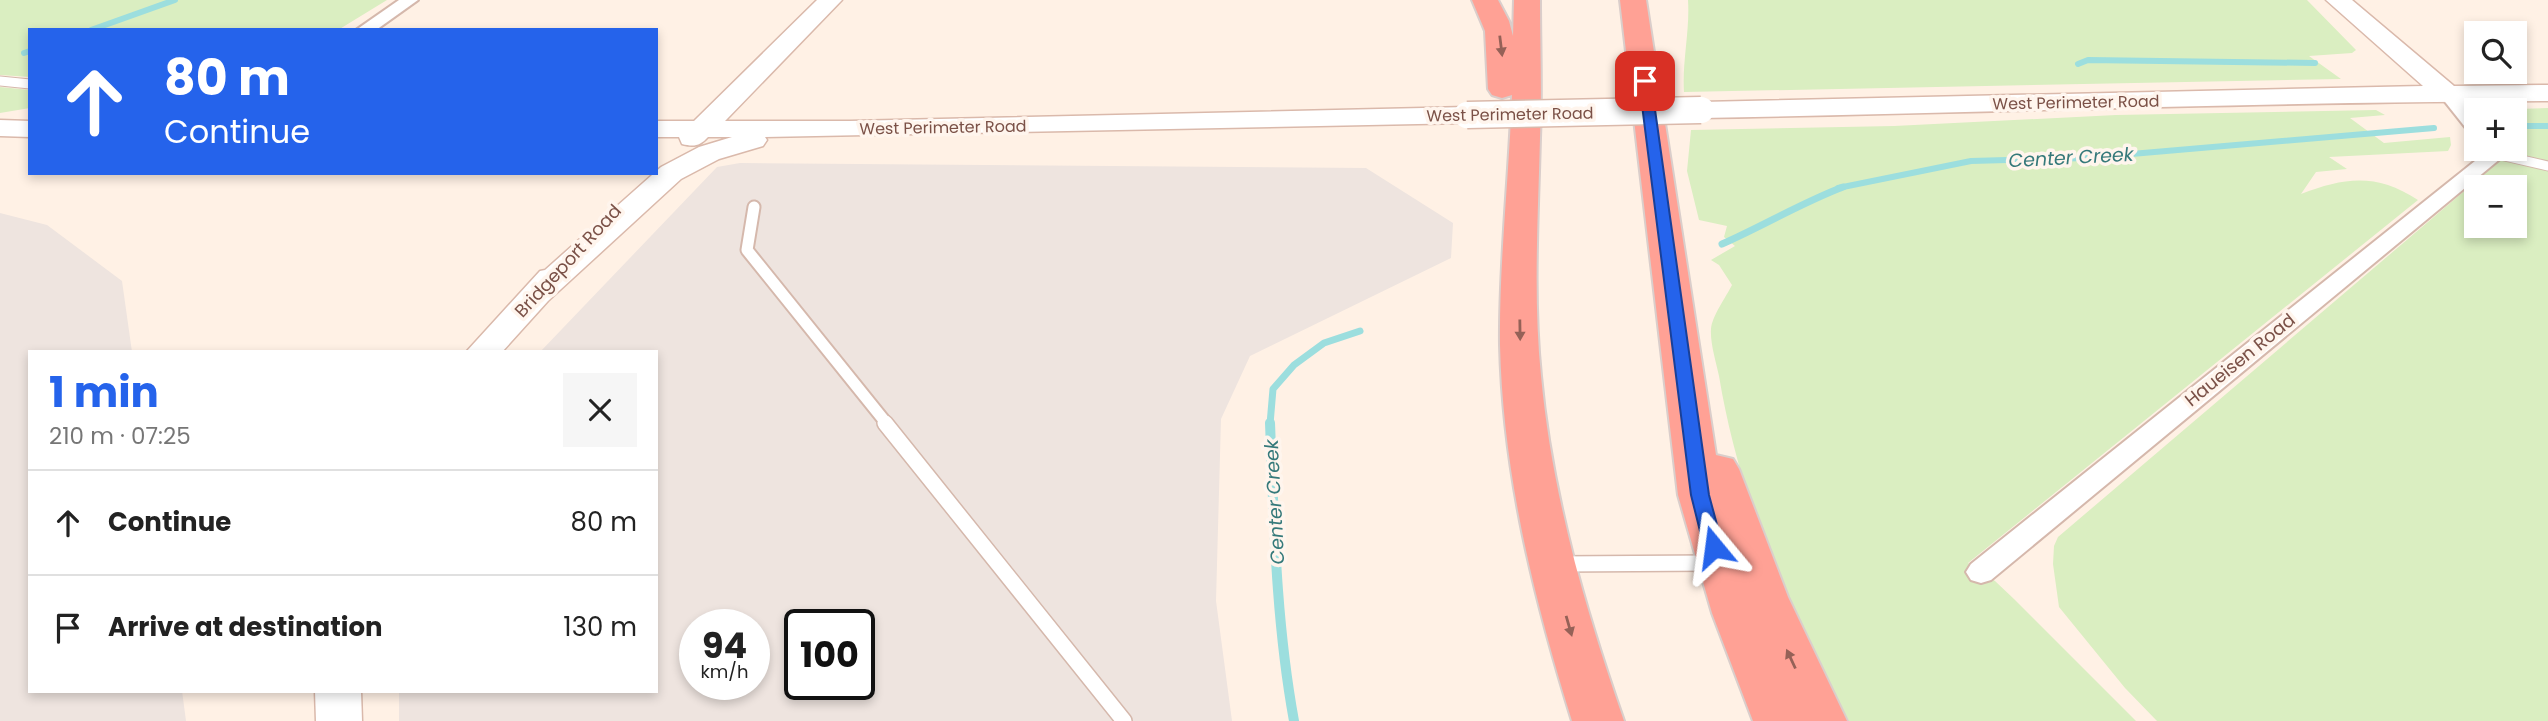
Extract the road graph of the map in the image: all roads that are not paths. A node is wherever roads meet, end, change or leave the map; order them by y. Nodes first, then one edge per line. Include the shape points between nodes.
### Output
1 (410, 0) edge
2 (830, 0) edge
3 (1485, 0) edge
4 (1527, 0) edge
5 (1646, 3) edge
6 (2345, 6) edge
7 (367, 28) edge
8 (796, 35) junction
9 (0, 81) edge
10 (28, 83) edge
11 (2447, 93) junction
12 (2548, 93) edge
13 (2330, 94) junction
14 (658, 114) edge
15 (2464, 114) edge
16 (658, 129) edge
17 (701, 129) junction
18 (850, 129) junction
19 (2483, 161) edge
20 (2527, 161) edge
21 (2548, 166) edge
22 (658, 169) edge
23 (652, 175) edge
24 (754, 207) dead end
25 (1518, 261) junction
26 (537, 294) junction
27 (1676, 318) junction
28 (485, 350) edge
29 (1719, 563) junction
30 (1552, 564) junction
31 (1981, 572) dead end
32 (338, 693) edge
33 (339, 721) edge
34 (1124, 721) edge
35 (1598, 721) edge
36 (1779, 721) edge
37 (1821, 721) edge

1 - 7 street
2 - 8 street
3 -> 25 highway via 1494,16 1502,52 1502,134
4 - 25 highway
5 - 27 highway via 1645,81
6 - 11 street
6 - 13 street via 2390,60 2392,73 2372,86
8 - 14 street via 722,90
8 - 17 street, Bridgeport Road
9 - 10 lane
11 - 12 street, West Perimeter Road
11 - 13 street, West Perimeter Road
11 - 15 street
13 - 18 street, West Perimeter Road, bridge
16 - 17 street, West Perimeter Road
17 - 18 street, West Perimeter Road
17 - 22 street, Bridgeport Road
18 - 26 street via 765,138 693,160 671,173
19 - 31 street, Haueisen Road
20 - 21 lane
23 - 26 street, Bridgeport Road
24 - 34 lane via 747,250
25 -> 30 highway via 1520,374 1529,451
26 - 28 street, Bridgeport Road
27 - 29 highway via 1700,495
37 -> 27 highway via 1737,531
29 - 30 lane
29 - 36 highway
30 -> 35 highway
32 - 33 street

